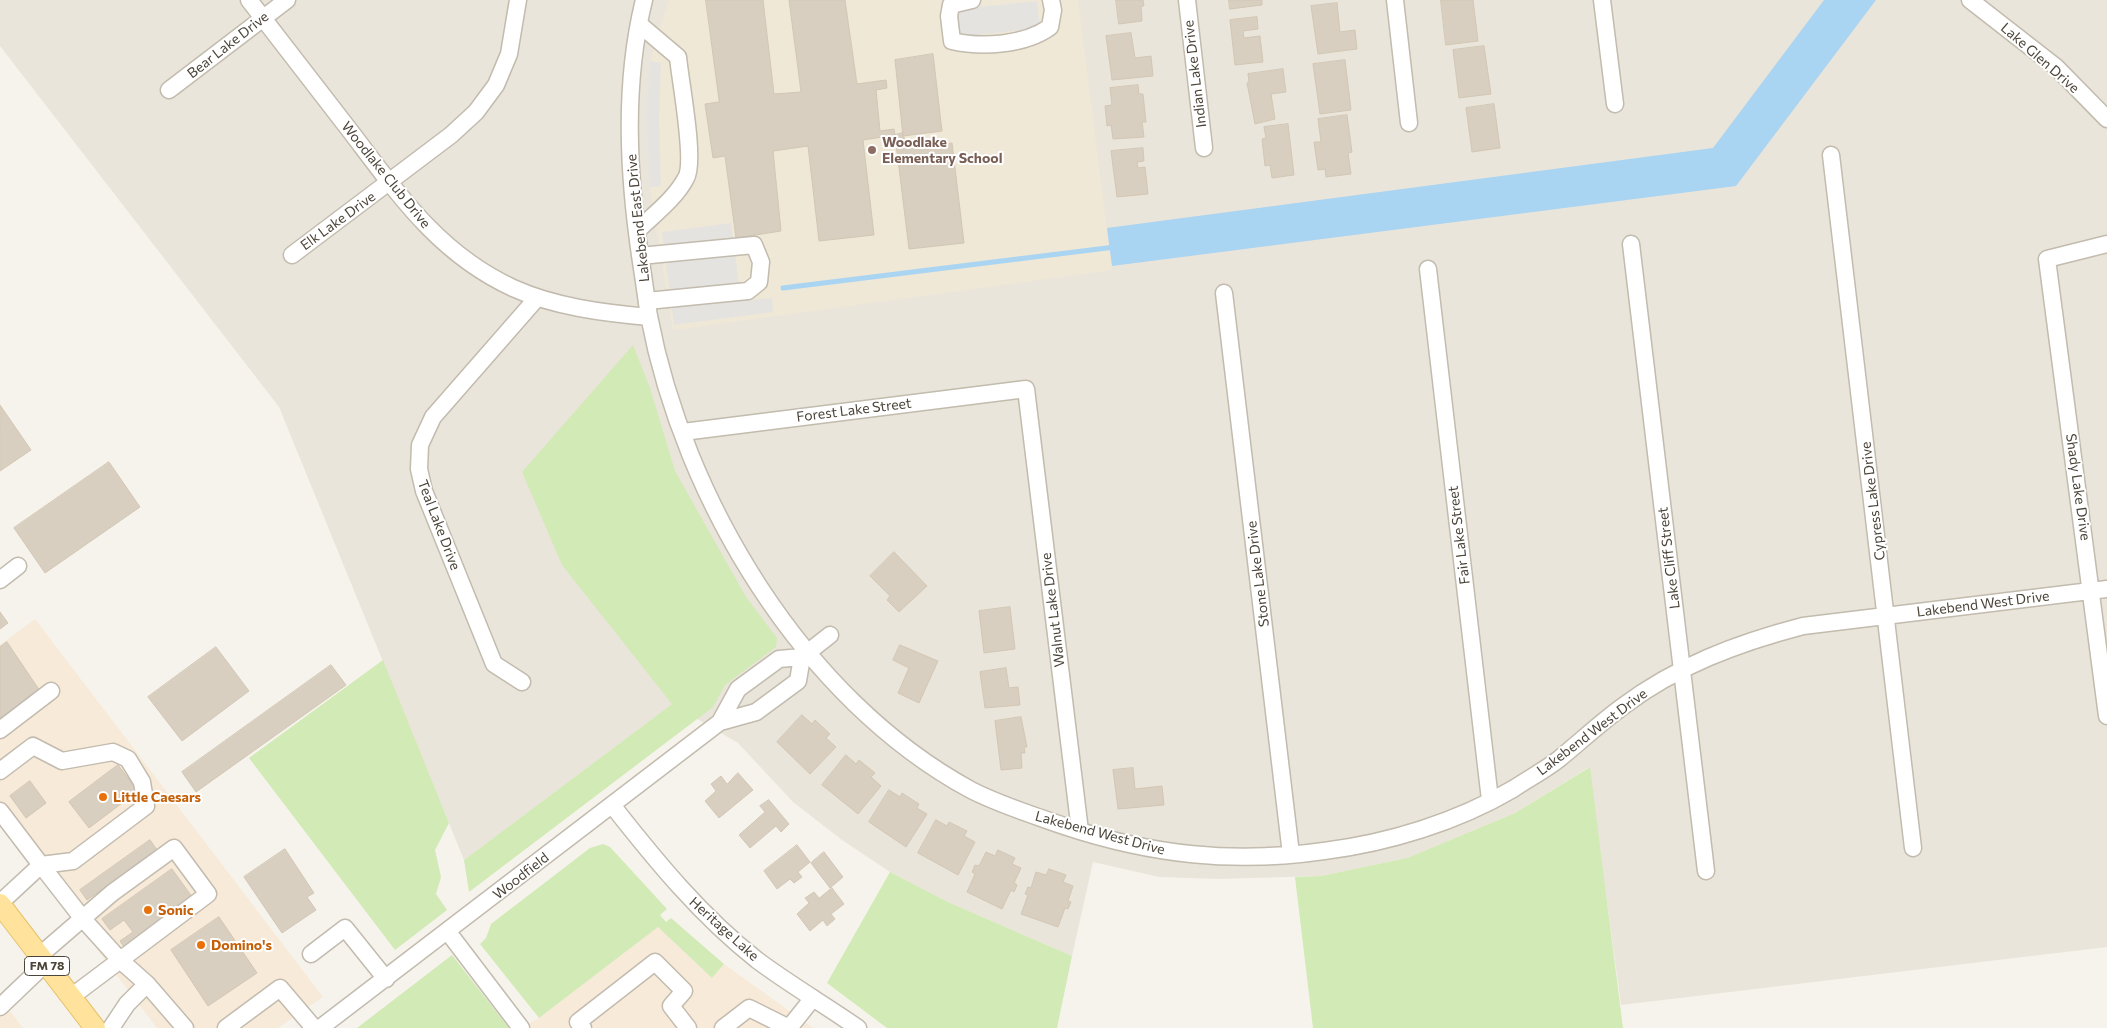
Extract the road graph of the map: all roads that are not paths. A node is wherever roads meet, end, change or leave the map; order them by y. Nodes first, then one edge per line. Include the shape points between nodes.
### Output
1 (249, 0) edge
2 (287, 0) edge
3 (518, 0) edge
4 (644, 0) edge
5 (972, 0) edge
6 (1050, 0) edge
7 (1187, 0) edge
8 (1394, 0) edge
9 (1602, 0) edge
10 (1970, 0) edge
11 (263, 18) junction
12 (639, 24) junction
13 (169, 90) dead end
14 (1615, 104) dead end
15 (2107, 119) edge
16 (1409, 123) dead end
17 (1204, 148) dead end
18 (1831, 155) dead end
19 (390, 183) junction
20 (637, 231) junction
21 (1631, 244) dead end
22 (2107, 244) edge
23 (292, 255) dead end
24 (640, 256) junction
25 (1428, 269) dead end
26 (1224, 293) dead end
27 (537, 298) junction
28 (648, 309) junction
29 (1026, 388) joint
30 (683, 432) junction
31 (18, 566) dead end
32 (0, 580) edge
33 (2100, 590) edge
34 (1886, 616) junction
35 (830, 635) dead end
36 (805, 655) junction
37 (1682, 668) junction
38 (522, 682) dead end
39 (51, 691) dead end
40 (2107, 716) edge
41 (720, 722) junction
42 (0, 730) edge
43 (0, 771) edge
44 (1490, 800) junction
45 (612, 805) junction
46 (0, 813) edge
47 (1080, 831) junction
48 (1913, 848) dead end
49 (1291, 854) junction
50 (41, 865) junction
51 (1706, 872) dead end
52 (0, 903) edge
53 (83, 918) junction
54 (448, 932) junction
55 (311, 954) dead end
56 (42, 959) junction
57 (120, 960) junction
58 (386, 978) junction
59 (147, 984) junction
60 (71, 997) junction
61 (813, 998) junction
62 (0, 1007) edge
63 (95, 1028) edge
64 (111, 1028) edge
65 (185, 1028) edge
66 (226, 1028) edge
67 (314, 1028) edge
68 (320, 1028) edge
69 (520, 1028) edge
70 (583, 1028) edge
71 (688, 1028) edge
72 (723, 1028) edge
73 (858, 1028) edge

1 - 11 street, Woodlake Club Drive
2 - 11 street, Bear Lake Drive
3 - 19 street, Elk Lake Drive via 509,54 496,85 458,130
4 - 12 street, Lakebend East Drive
5 - 6 street via 951,5 952,41 1000,44 1039,35 1050,27 1053,10
7 - 17 street, Indian Lake Drive
8 - 16 street
9 - 14 street
10 - 15 street, Lake Glen Drive via 2056,67
11 - 13 street, Bear Lake Drive
11 - 19 street, Woodlake Club Drive
12 - 20 street, Lakebend East Drive via 631,75 629,132
12 - 20 street via 678,56 690,159 687,176 677,191
18 - 34 street, Cypress Lake Drive
19 - 23 street, Elk Lake Drive
19 - 27 street, Woodlake Club Drive via 415,215 460,257 485,274
20 - 24 street, Lakebend East Drive
21 - 37 street, Lake Cliff Street
22 - 33 street, Shady Lake Drive via 2047,258
24 - 28 street, Lakebend East Drive
24 - 28 street, Woodlake Club Drive via 754,245 761,262 759,282 748,290
25 - 44 street, Fair Lake Street
26 - 49 street, Stone Lake Drive
27 - 28 street, Woodlake Club Drive via 613,314
27 - 38 street, Teal Lake Drive via 433,417 420,445 419,469 424,491 494,664
28 - 30 street, Lakebend East Drive
29 - 30 street, Forest Lake Street
29 - 47 street, Walnut Lake Drive
30 - 36 street, Lakebend West Drive via 701,480 735,547
31 - 32 street
33 - 34 street, Lakebend West Drive
33 - 40 street, Shady Lake Drive
34 - 37 street, Lakebend West Drive via 1803,626 1758,637
34 - 48 street, Cypress Lake Drive
35 - 36 street
36 - 41 street, Woodfield via 779,659 738,689
36 - 41 street, Woodfield via 798,681 756,712
36 - 47 street, Lakebend West Drive via 878,725 973,791
37 - 44 street, Lakebend West Drive via 1625,704 1556,762
37 - 51 street, Lake Cliff Street
39 - 42 street
41 - 45 street, Woodfield
43 - 50 street via 33,746 62,761 114,752 128,759 142,782 146,806 73,861
44 - 49 street, Lakebend West Drive via 1439,822 1383,840
45 - 54 street, Woodfield
45 - 61 street, Heritage Lake via 656,861 704,913 757,960
46 - 50 street
47 - 49 street, Lakebend West Drive via 1189,855 1262,857
50 - 52 street
50 - 53 street
52 - 56 main road, FM 78
53 - 56 street
53 - 57 street
53 - 57 street via 174,848 208,894
54 - 58 street, Woodfield
54 - 69 street
55 - 58 street via 345,928
56 - 60 main road, FM 78
56 - 62 street
57 - 59 street
57 - 60 street
58 - 68 street, Woodfield
59 - 64 street via 127,1004
59 - 65 street
60 - 63 main road, FM 78
61 - 72 street via 789,1028 749,1008
61 - 73 street, Heritage Lake
66 - 67 street via 280,988
70 - 71 street via 578,1022 655,962 684,991 671,1006

